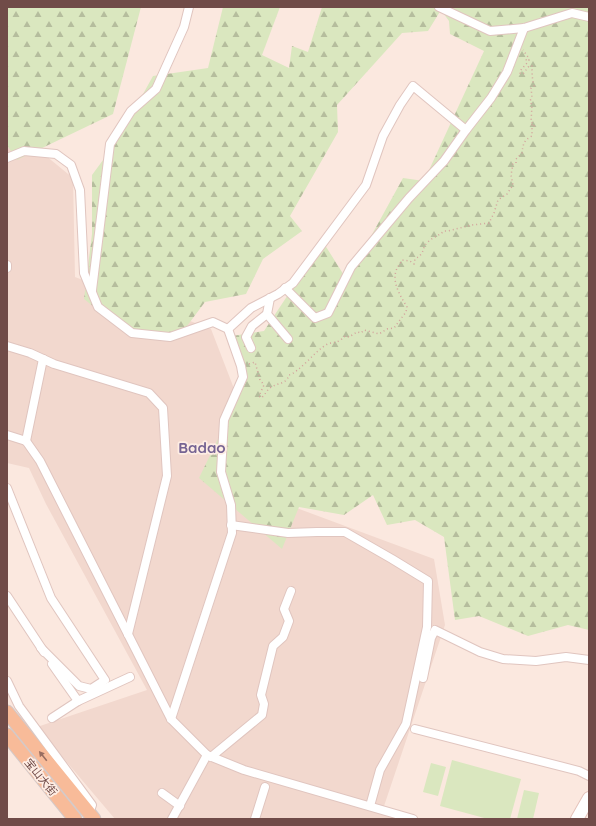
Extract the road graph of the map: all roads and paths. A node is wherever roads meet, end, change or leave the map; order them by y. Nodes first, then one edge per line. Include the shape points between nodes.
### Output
1 (189, 7) edge
2 (439, 7) edge
3 (589, 17) edge
4 (523, 31) junction
5 (466, 130) junction
6 (7, 158) edge
7 (7, 265) edge
8 (7, 268) edge
9 (285, 288) junction
10 (92, 291) junction
11 (270, 298) junction
12 (267, 314) junction
13 (228, 329) junction
14 (288, 339) dead end
15 (7, 346) edge
16 (251, 348) dead end
17 (43, 359) junction
18 (241, 366) junction
19 (7, 435) edge
20 (26, 441) junction
21 (7, 488) edge
22 (231, 525) junction
23 (291, 591) dead end
24 (7, 596) edge
25 (128, 634) junction
26 (41, 648) junction
27 (589, 660) edge
28 (130, 678) dead end
29 (423, 678) dead end
30 (7, 681) edge
31 (78, 701) junction
32 (7, 712) edge
33 (52, 718) dead end
34 (171, 719) junction
35 (415, 729) dead end
36 (7, 735) edge
37 (209, 756) junction
38 (589, 776) edge
39 (265, 787) dead end
40 (162, 792) dead end
41 (589, 798) edge
42 (180, 806) junction
43 (370, 806) junction
44 (92, 816) edge
45 (75, 819) edge
46 (172, 819) edge
47 (255, 819) edge
48 (413, 819) edge
49 (578, 819) edge

1 - 10 street via 184,27 156,89 131,111 110,144
2 - 4 street via 490,31
3 - 4 street via 572,13
4 - 5 street via 507,72
4 - 18 path via 523,51 529,60 526,59 527,63 520,73 523,74 532,66 534,86 530,101 531,122 534,126 532,124 532,136 526,139 522,153 513,164 513,185 507,194 498,200 489,223 444,231 427,243 414,264 402,260 395,279 407,307 394,328 379,334 364,330 349,337 345,336 340,341 326,344 304,363 302,368 289,375 283,383 269,388 261,398 259,396 264,384 260,380 255,362
5 - 9 street via 444,161 351,267 328,312 315,318
5 - 9 street via 413,86 383,136 366,186 293,283
6 - 10 street via 24,151 56,154 71,165 80,190 84,272
7 - 8 street
9 - 11 street
10 - 13 street via 98,307 132,332 170,337 213,322
11 - 12 street
11 - 13 street via 251,308
12 - 14 street
12 - 16 street via 252,326 246,337
13 - 18 street
15 - 17 street
17 - 20 street
17 - 25 street via 149,393 163,408 167,476
18 - 22 street via 243,377 224,420 221,472 231,505
19 - 20 street
20 - 25 street via 40,461
21 - 26 street via 51,598 105,680 91,689 79,686
22 - 34 street via 232,533
22 - 43 street via 288,533 345,532 428,581 427,628 406,724 380,770
23 - 37 street via 284,609 289,621 282,637 273,646 261,695 264,704 262,715
24 - 26 street
25 - 34 street
26 - 31 street
27 - 29 street via 566,657 536,661 503,659 480,652 435,630
28 - 31 street
30 - 44 street via 19,706 92,805
31 - 33 street
44 -> 32 main road
34 - 37 street
35 - 38 street via 579,771
36 - 45 main road, 宝山大街
37 - 42 street
37 - 43 street via 244,770
39 - 47 street
40 - 42 street
41 - 49 street
42 - 46 street
43 - 48 street

